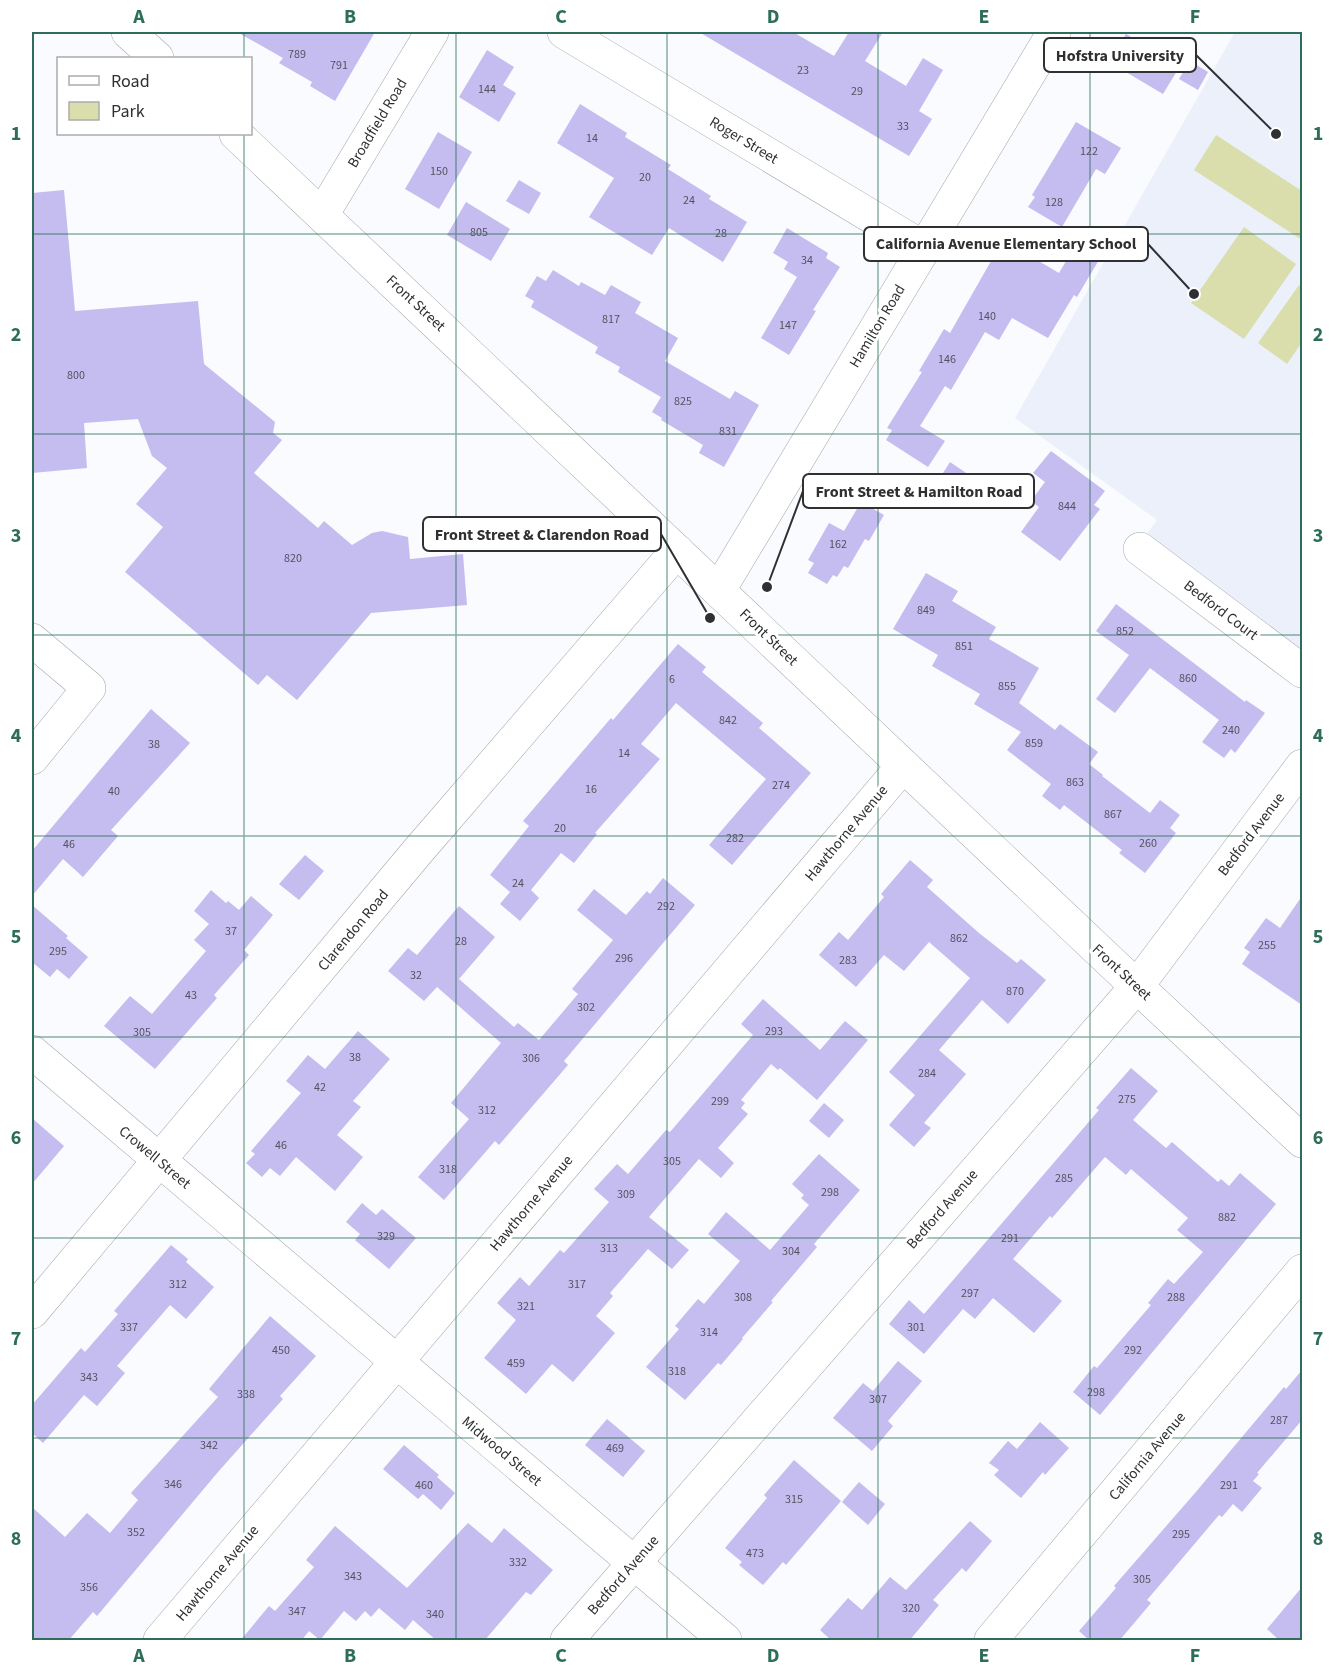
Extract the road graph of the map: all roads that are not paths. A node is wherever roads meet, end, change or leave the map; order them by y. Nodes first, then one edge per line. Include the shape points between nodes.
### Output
1 (129, 32) edge
2 (432, 32) edge
3 (564, 32) edge
4 (1054, 32) edge
5 (156, 57) edge
6 (237, 135) edge
7 (321, 215) junction
8 (924, 248) junction
9 (1140, 549) dead end
10 (677, 551) junction
11 (720, 590) junction
12 (32, 640) edge
13 (1302, 671) edge
14 (32, 758) edge
15 (903, 766) junction
16 (1302, 766) edge
17 (1137, 986) junction
18 (32, 1052) edge
19 (1302, 1141) edge
20 (160, 1161) junction
21 (279, 1262) joint
22 (1302, 1271) edge
23 (32, 1312) edge
24 (397, 1361) junction
25 (633, 1563) junction
26 (160, 1641) edge
27 (567, 1641) edge
28 (725, 1641) edge
29 (991, 1641) edge

1 - 5 street
2 - 7 street, Broadfield Road
3 - 8 street, Roger Street
4 - 8 street, Hamilton Road
6 - 7 street, Front Street
7 - 10 street, Front Street
8 - 11 street, Hamilton Road
9 - 13 street, Bedford Court
10 - 11 street, Front Street
10 - 20 street, Clarendon Road via 418,851
11 - 15 street, Front Street
12 - 14 street via 88,688
15 - 17 street, Front Street
15 - 24 street, Hawthorne Avenue
16 - 17 street, Bedford Avenue
17 - 19 street, Front Street
17 - 25 street, Bedford Avenue
18 - 20 street, Crowell Street
20 - 21 street, Crowell Street
20 - 23 street, Clarendon Road
21 - 24 street, Midwood Street
22 - 29 street, California Avenue
24 - 25 street, Midwood Street
24 - 26 street, Hawthorne Avenue
25 - 27 street, Bedford Avenue
25 - 28 street, Midwood Street

